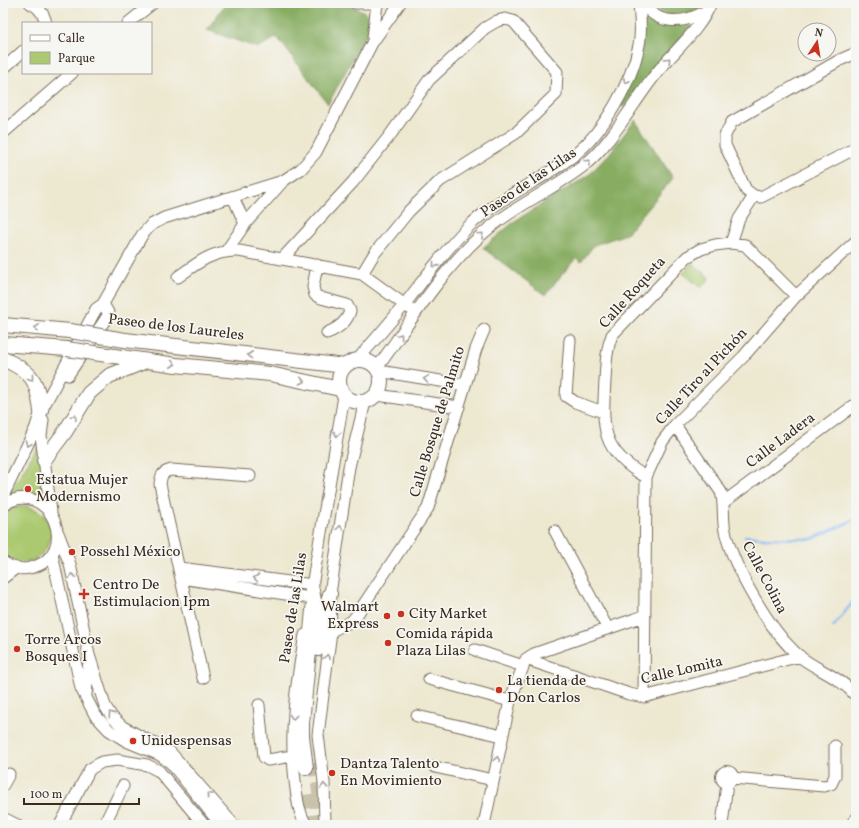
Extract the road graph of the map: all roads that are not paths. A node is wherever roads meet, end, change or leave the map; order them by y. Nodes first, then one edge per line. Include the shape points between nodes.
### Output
1 (30, 3) edge
2 (153, 3) edge
3 (355, 3) edge
4 (377, 3) edge
5 (390, 3) edge
6 (400, 3) edge
7 (639, 3) edge
8 (643, 3) edge
9 (709, 6) edge
10 (46, 22) edge
11 (129, 22) edge
12 (387, 22) junction
13 (372, 43) junction
14 (22, 52) edge
15 (856, 53) edge
16 (3, 69) edge
17 (71, 74) edge
18 (3, 133) edge
19 (856, 148) edge
20 (283, 181) junction
21 (754, 196) junction
22 (233, 197) junction
23 (245, 224) junction
24 (856, 241) edge
25 (731, 243) junction
26 (227, 250) junction
27 (282, 259) junction
28 (317, 265) junction
29 (362, 274) junction
30 (178, 277) dead end
31 (796, 296) junction
32 (103, 304) junction
33 (404, 305) junction
34 (416, 314) junction
35 (3, 325) edge
36 (484, 330) dead end
37 (327, 334) dead end
38 (570, 340) dead end
39 (3, 344) edge
40 (270, 357) junction
41 (3, 359) edge
42 (147, 361) junction
43 (351, 363) junction
44 (378, 370) junction
45 (270, 374) junction
46 (465, 385) junction
47 (342, 392) junction
48 (377, 395) junction
49 (365, 402) junction
50 (856, 404) edge
51 (460, 407) junction
52 (41, 411) junction
53 (603, 412) junction
54 (675, 425) junction
55 (44, 460) junction
56 (250, 476) dead end
57 (646, 477) junction
58 (3, 496) edge
59 (724, 502) junction
60 (3, 505) edge
61 (51, 512) junction
62 (555, 531) dead end
63 (58, 533) junction
64 (52, 554) junction
65 (3, 562) edge
66 (16, 568) junction
67 (180, 573) junction
68 (3, 578) edge
69 (312, 591) junction
70 (330, 594) junction
71 (644, 616) junction
72 (608, 629) junction
73 (331, 631) junction
74 (475, 650) dead end
75 (74, 651) junction
76 (89, 652) junction
77 (800, 656) junction
78 (524, 662) junction
79 (203, 678) dead end
80 (429, 679) dead end
81 (856, 696) edge
82 (644, 697) junction
83 (85, 699) junction
84 (510, 701) junction
85 (259, 705) dead end
86 (417, 716) dead end
87 (502, 736) junction
88 (835, 746) dead end
89 (292, 756) junction
90 (434, 766) dead end
91 (9, 774) dead end
92 (493, 780) junction
93 (3, 785) edge
94 (123, 786) dead end
95 (3, 818) edge
96 (856, 819) edge
97 (17, 825) edge
98 (60, 825) edge
99 (104, 825) edge
100 (204, 825) edge
101 (221, 825) edge
102 (234, 825) edge
103 (306, 825) edge
104 (325, 825) edge
105 (484, 825) edge
106 (722, 825) edge
107 (851, 825) edge

1 - 10 street via 44,14
2 - 11 street
3 - 4 street
4 - 13 street
5 - 12 street
6 - 12 street
7 -> 33 street, Paseo de las Lilas via 640,33 635,62 602,125 574,155 501,200 479,217 450,246
8 - 9 street via 657,16 675,22 693,18
34 -> 9 street, Paseo de las Lilas via 445,274 488,228 592,158 660,69 685,43
12 - 13 street
13 - 20 street via 316,152 301,169
14 - 16 street
15 - 21 street via 732,122 725,136 725,145 746,190
17 - 18 street
19 - 21 street via 767,195
20 - 22 street
20 - 23 street
21 - 25 street via 739,219
22 - 23 street
22 - 32 street via 164,218 151,225 142,235
23 - 26 street
24 - 31 street, Calle Tiro al Pichón
25 - 31 street via 745,245
25 - 53 street, Calle Roqueta via 708,246 687,256 612,335 608,346
26 - 27 street
26 - 30 street via 203,259
27 - 28 street
27 - 29 street via 353,182 429,80 485,28 505,19 513,21 557,72 556,94 516,133 440,181 409,211 374,254
28 - 29 street
28 - 37 street via 313,286 315,295 347,305 350,311 349,316 338,328
29 - 33 street
31 - 54 street, Calle Tiro al Pichón via 743,357
32 - 52 street via 96,310
32 - 55 street via 109,314 74,364 43,420 41,436
33 - 34 street
33 - 43 street, Paseo de las Lilas
44 -> 34 street, Paseo de las Lilas
40 -> 35 main road, Paseo de los Laureles, bridge via 70,331
36 - 46 street, Calle Bosque de Palmito
38 - 53 street via 566,396
39 - 42 main road, bridge via 67,349
40 - 43 main road, Paseo de los Laureles
40 - 45 main road
41 -> 52 main road via 23,369 33,379 38,387
42 -> 45 main road
55 -> 42 main road via 89,393 109,376
43 - 44 main road via 364,360
43 - 47 main road via 339,377
46 -> 44 street
44 - 48 main road via 381,383
45 -> 47 main road
46 - 51 street, Calle Bosque de Palmito
47 - 49 main road via 350,400
47 -> 69 street, Paseo de las Lilas
48 - 49 main road
48 - 51 street
70 -> 49 street via 349,467
50 - 59 street, Calle Ladera
51 - 73 street, Calle Bosque de Palmito via 428,508 356,616 352,621
52 -> 58 street
53 - 57 street, Calle Roqueta via 606,435 614,450 628,466
54 - 57 street, Calle Tiro al Pichón via 662,442
54 - 59 street, Calle Colina via 721,492
55 - 61 street
56 - 67 street via 171,470 165,471 161,476 160,484
57 - 71 street, Calle Tiro al Pichón
59 - 77 street, Calle Colina via 725,530 733,557 767,619
60 - 61 street via 25,498 39,502
61 - 63 street
62 - 72 street
63 - 64 street
76 -> 63 street via 70,564
64 - 66 street via 36,566
64 - 75 street
65 - 66 street
66 - 68 street
67 - 69 street
67 - 79 street
69 - 70 main road via 314,600 302,723 302,736 310,765 310,724 321,631
69 -> 89 street, Paseo de las Lilas via 294,712
70 - 73 street
71 - 72 street
71 - 82 street, Calle Tiro al Pichón
72 - 78 street via 534,654
104 -> 73 street via 324,782 318,735
74 - 78 street, Calle Lomita
75 - 76 street via 79,647
75 - 83 street
76 - 83 street
102 -> 76 street via 170,752 123,727 112,717 101,695
77 - 81 street, Calle Colina via 833,675
77 - 82 street, Calle Lomita
78 - 82 street, Calle Lomita
78 - 84 street
80 - 84 street
83 - 101 street via 109,730 171,763
84 - 87 street
85 - 89 street via 264,757 268,760
86 - 87 street
92 -> 87 street
88 - 106 street via 835,776 831,784 824,786 730,780
89 - 103 street, Paseo de las Lilas via 300,813
90 - 92 street
91 - 93 street
92 - 105 street
94 - 99 street
95 - 97 street
96 - 107 street
98 - 100 street via 90,770 102,762 117,760 147,765 159,771

